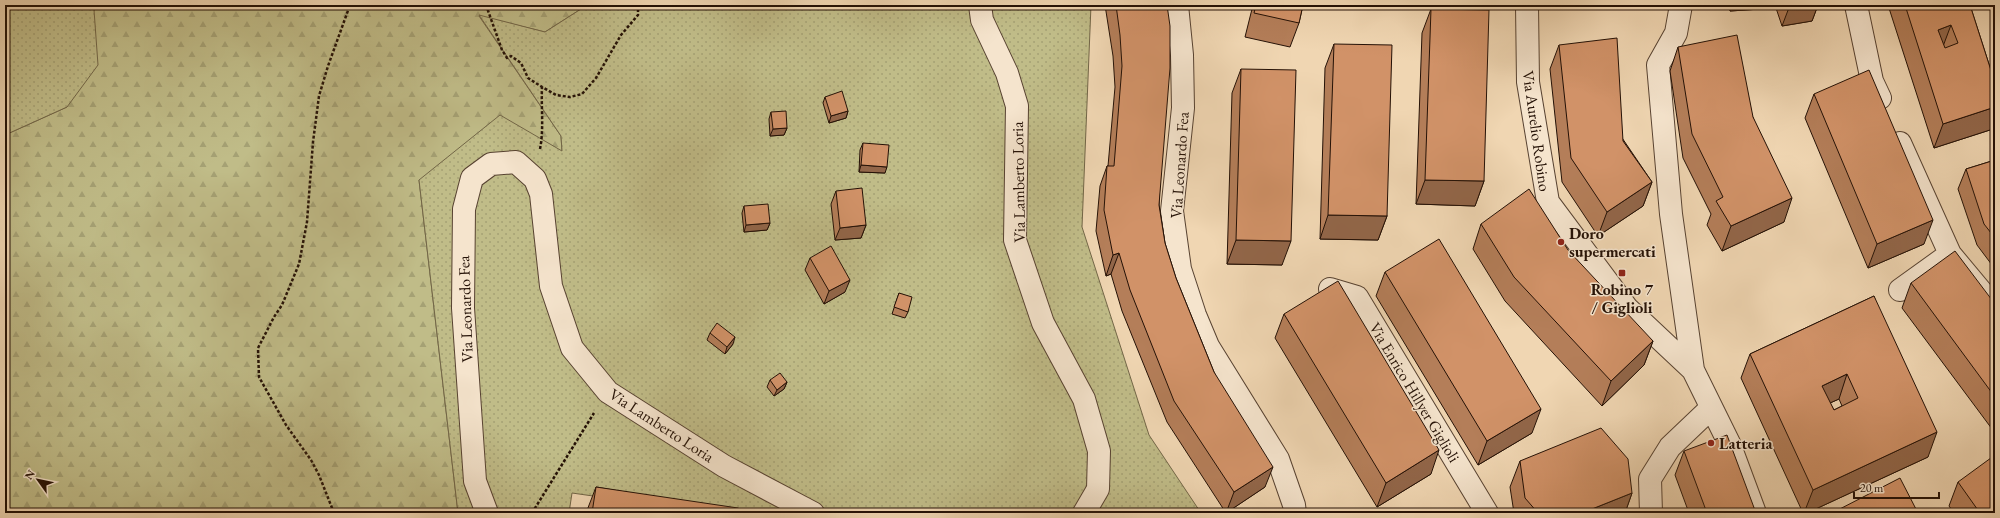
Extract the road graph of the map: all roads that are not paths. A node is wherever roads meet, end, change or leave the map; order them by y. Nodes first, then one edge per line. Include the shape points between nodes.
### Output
1 (980, 5) edge
2 (1177, 5) edge
3 (1527, 5) edge
4 (1681, 5) edge
5 (1856, 5) edge
6 (535, 180) joint
7 (1950, 254) junction
8 (1330, 289) edge
9 (1900, 290) dead end
10 (1995, 308) edge
11 (1693, 370) junction
12 (1711, 408) junction
13 (487, 513) edge
14 (813, 513) edge
15 (1084, 513) edge
16 (1295, 513) edge
17 (1486, 513) edge
18 (1651, 513) edge
19 (1755, 513) edge

1 - 15 street, Via Lamberto Loria via 982,20 1006,72 1017,106 1015,240 1043,323 1084,399 1099,452 1098,489
2 - 16 street, Via Leonardo Fea via 1182,54 1183,108 1172,211 1180,269 1208,346 1278,459
3 - 11 street, Via Aurelio Robino via 1528,82 1548,202 1627,308
4 - 11 street, Via Aurelio Robino via 1676,33 1658,64 1671,214
5 - 7 street via 1872,81
6 - 13 street, Via Leonardo Fea via 516,162 491,164 472,178 464,209 463,308 475,481
6 - 14 street, Via Lamberto Loria via 541,194 551,286 572,348 608,392 724,466
7 - 9 street
7 - 10 street
8 - 17 street, Via Enrico Hillyer Giglioli via 1357,297
11 - 12 street, Via Aurelio Robino
12 - 18 street via 1670,447 1650,479
12 - 19 street, Via Aurelio Robino via 1728,443

